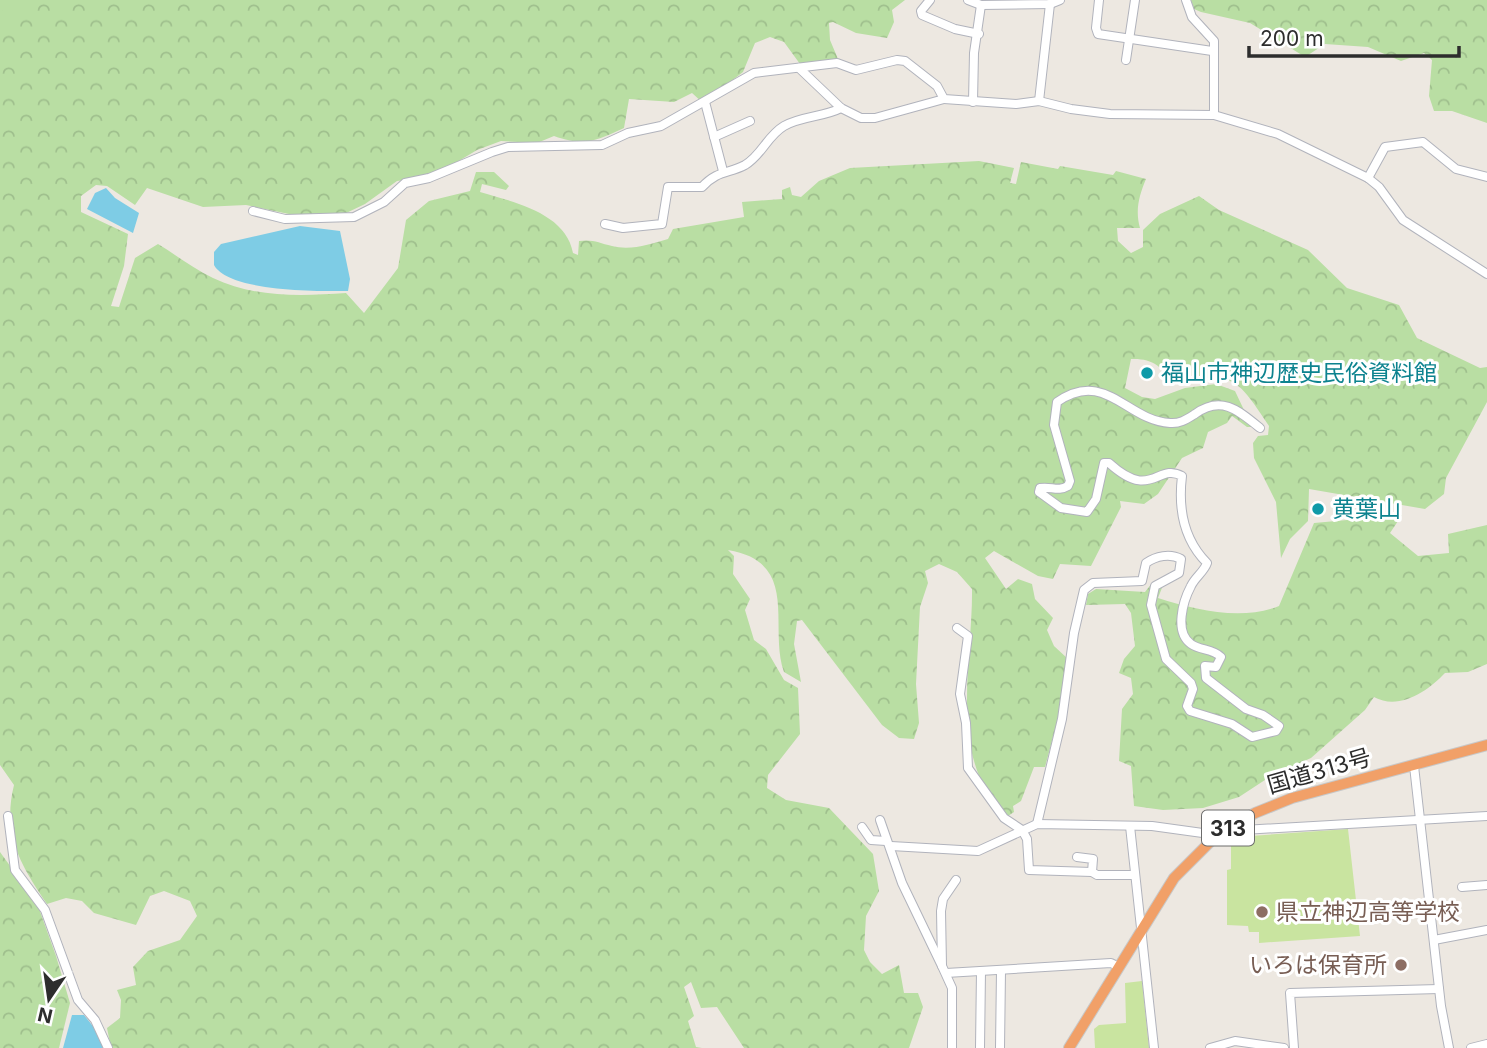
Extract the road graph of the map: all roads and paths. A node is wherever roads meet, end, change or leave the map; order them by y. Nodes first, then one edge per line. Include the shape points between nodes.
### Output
1 (930, 0) edge
2 (968, 0) edge
3 (1060, 0) edge
4 (1099, 0) edge
5 (1135, 0) edge
6 (1186, 0) edge
7 (1049, 4) junction
8 (981, 5) junction
9 (979, 34) junction
10 (1129, 38) junction
11 (1212, 51) junction
12 (1126, 60) dead end
13 (799, 68) junction
14 (944, 99) junction
15 (1039, 101) junction
16 (705, 102) junction
17 (973, 102) junction
18 (842, 108) junction
19 (1214, 115) junction
20 (750, 121) dead end
21 (714, 137) junction
22 (723, 171) junction
23 (1487, 177) edge
24 (1368, 178) junction
25 (254, 211) dead end
26 (605, 224) dead end
27 (1487, 274) edge
28 (1259, 428) dead end
29 (957, 628) dead end
30 (1485, 749) edge
31 (1414, 766) junction
32 (8, 816) dead end
33 (1487, 816) edge
34 (880, 820) dead end
35 (1420, 820) junction
36 (1037, 824) junction
37 (1130, 826) junction
38 (862, 827) dead end
39 (1230, 827) junction
40 (1022, 830) junction
41 (1217, 835) junction
42 (888, 843) junction
43 (1077, 857) dead end
44 (1092, 872) junction
45 (1134, 875) junction
46 (956, 880) dead end
47 (1487, 885) edge
48 (1462, 887) dead end
49 (1487, 930) edge
50 (1140, 932) junction
51 (1434, 940) junction
52 (1119, 967) junction
53 (944, 969) junction
54 (981, 971) junction
55 (1001, 971) junction
56 (1439, 989) junction
57 (1487, 1044) edge
58 (108, 1048) edge
59 (952, 1048) edge
60 (980, 1048) edge
61 (1000, 1048) edge
62 (1069, 1048) edge
63 (1154, 1048) edge
64 (1210, 1048) edge
65 (1284, 1048) edge
66 (1294, 1048) edge
67 (1450, 1048) edge
68 (1471, 1048) edge

1 - 9 street via 922,15
2 - 8 street
3 - 7 street
4 - 10 street via 1098,34
5 - 10 street
6 - 11 street via 1192,17 1212,36
7 - 8 street
7 - 15 street
8 - 9 street
9 - 17 street
10 - 11 street
10 - 12 street
11 - 19 street
13 - 14 street via 842,63 856,70 905,61 937,86
13 - 16 street via 743,77
13 - 18 street
14 - 17 street
14 - 18 street via 866,119
15 - 17 street
15 - 19 street via 1110,114
16 - 21 street
16 - 25 street via 662,126 628,133 602,145 508,147 492,152 405,183 384,202 354,217 285,219
18 - 22 street via 786,124 760,154 743,166
19 - 24 street via 1278,134
20 - 21 street
21 - 22 street
22 - 26 street via 702,187 668,187 662,224 623,228
23 - 24 street via 1455,169 1430,146 1417,141 1385,147
24 - 27 street via 1403,220
28 - 36 street via 1235,407 1222,404 1206,405 1184,421 1171,424 1107,393 1071,392 1057,401 1054,425 1070,481 1062,490 1044,487 1039,492 1061,508 1087,512 1096,499 1104,463 1139,482 1170,473 1182,476 1186,536 1207,563 1184,604 1181,624 1186,638 1221,657 1216,667 1205,666 1206,678 1246,709 1279,726 1252,737 1232,724 1190,711 1191,683 1166,659 1151,606 1155,586 1179,573 1181,559 1152,559 1146,563 1142,581 1093,583 1084,590 1062,719
29 - 40 street via 968,636 960,694 968,768 1004,818
30 - 31 highway, 国道313号 / 313
31 - 35 street
31 - 39 highway, 国道313号 / 313 via 1292,798
32 - 58 street via 15,870 45,910 78,1000 95,1020
33 - 35 street
34 - 42 street
35 - 39 street
35 - 51 street
36 - 37 street
36 - 40 street
37 - 41 street
37 - 45 street
38 - 42 street via 871,841
39 - 41 highway, 国道313号 / 313
40 - 42 street via 978,851
40 - 44 street via 1027,839 1028,870
41 - 50 highway, 国道313号 / 313 via 1174,878
42 - 53 street via 920,925
43 - 44 street via 1093,859
44 - 45 street
45 - 50 street
46 - 53 street via 943,899
47 - 48 street
49 - 51 street
50 - 52 highway, 国道313号 / 313
50 - 63 street
51 - 56 street
52 - 55 street via 1111,963
52 - 62 highway, 国道313号 / 313
53 - 54 street
53 - 59 street via 952,988
54 - 55 street
54 - 60 street
55 - 61 street
56 - 66 street via 1290,993
56 - 67 street
57 - 68 street
64 - 65 street via 1235,1041

